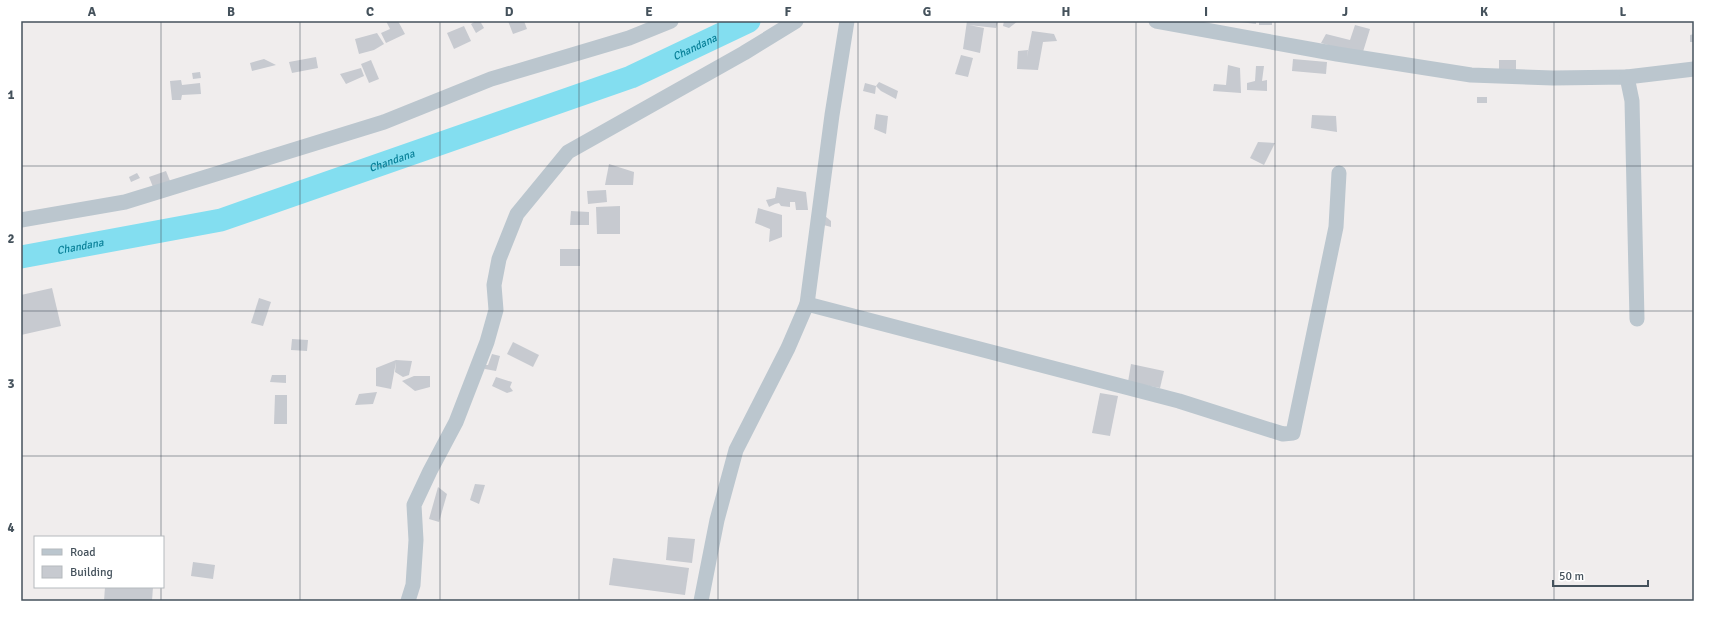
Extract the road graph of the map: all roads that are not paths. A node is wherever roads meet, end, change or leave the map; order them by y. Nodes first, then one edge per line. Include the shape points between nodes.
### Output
1 (671, 21) edge
2 (796, 21) edge
3 (847, 21) edge
4 (1156, 21) edge
5 (1694, 69) edge
6 (1627, 77) junction
7 (1339, 173) dead end
8 (21, 220) edge
9 (807, 304) junction
10 (1638, 319) dead end
11 (408, 601) edge
12 (702, 601) edge

1 - 8 street via 628,38 491,79 384,122 125,202
2 - 11 street via 568,152 517,214 499,259 494,285 496,310 487,342 456,422 414,505 416,540 413,585
3 - 9 street
4 - 6 street via 1329,53 1471,75
5 - 6 street
6 - 10 street via 1632,101
7 - 9 street via 1336,227 1293,433 1282,434 1179,400
9 - 12 street via 788,348 736,450 718,520

